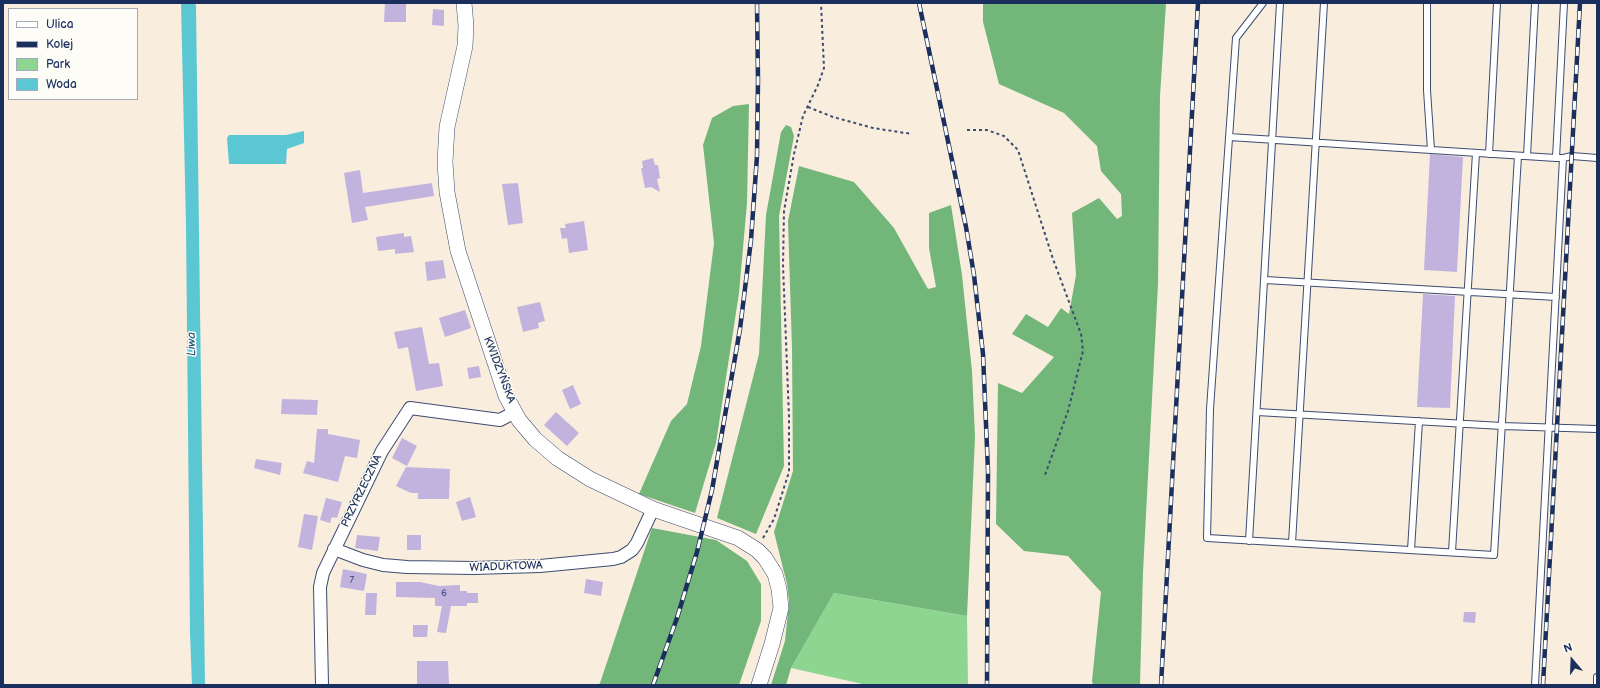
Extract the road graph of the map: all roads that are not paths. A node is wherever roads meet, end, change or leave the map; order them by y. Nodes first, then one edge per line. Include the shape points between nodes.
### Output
1 (464, 3) edge
2 (1263, 3) edge
3 (1280, 3) edge
4 (1324, 3) edge
5 (1427, 3) edge
6 (1497, 3) edge
7 (1535, 3) edge
8 (1564, 3) edge
9 (1229, 137) junction
10 (1273, 140) junction
11 (1316, 143) junction
12 (1431, 150) junction
13 (1476, 153) junction
14 (1489, 154) junction
15 (1518, 156) junction
16 (1527, 156) junction
17 (1556, 158) junction
18 (1563, 158) junction
19 (1597, 158) edge
20 (1265, 280) junction
21 (1308, 282) junction
22 (1468, 291) junction
23 (1510, 294) junction
24 (1556, 297) junction
25 (515, 412) junction
26 (1257, 412) junction
27 (1300, 414) junction
28 (1419, 421) junction
29 (1460, 424) junction
30 (1502, 426) junction
31 (1549, 427) junction
32 (1597, 429) edge
33 (653, 509) junction
34 (1250, 541) junction
35 (1292, 543) junction
36 (334, 549) junction
37 (1411, 550) junction
38 (1452, 552) junction
39 (1597, 677) edge
40 (322, 685) edge
41 (759, 685) edge
42 (1535, 685) edge
43 (1596, 685) edge

1 - 25 street, KWIDZYŃSKA via 465,46 448,127 445,162 447,192 458,251 506,396
2 - 9 lane via 1236,38
3 - 10 lane
4 - 11 lane
5 - 12 lane via 1427,90
6 - 14 lane
7 - 16 lane
8 - 17 lane
9 - 10 lane
9 - 34 lane via 1210,409 1207,538
10 - 11 lane
10 - 20 lane
11 - 12 lane
11 - 21 lane
12 - 13 lane
13 - 14 lane
13 - 22 lane
14 - 15 lane
15 - 16 lane
15 - 23 lane
16 - 17 lane
17 - 18 lane
18 - 19 lane
18 - 24 lane
20 - 21 lane
20 - 26 lane
21 - 22 lane
21 - 27 lane
22 - 23 lane
22 - 29 lane
23 - 24 lane
23 - 30 lane
24 - 31 lane
25 - 33 street, KWIDZYŃSKA via 535,439 557,458 590,479
25 - 36 street, PRZYRZECZNA via 500,420 410,408 382,451
26 - 27 lane
26 - 34 lane
27 - 28 lane
27 - 35 lane
28 - 29 lane
28 - 37 lane
29 - 30 lane
29 - 38 lane
30 - 31 lane
30 - 38 lane via 1494,554
31 - 32 lane
31 - 42 lane
33 - 36 street, WIADUKTOWA via 637,543 629,553 617,558 588,562 474,568 406,567 363,560
33 - 41 street, KWIDZYŃSKA via 738,538 757,550 775,574 781,608
34 - 35 lane
35 - 37 lane
36 - 40 street, PRZYRZECZNA via 323,573 320,587
37 - 38 lane
39 - 43 lane

